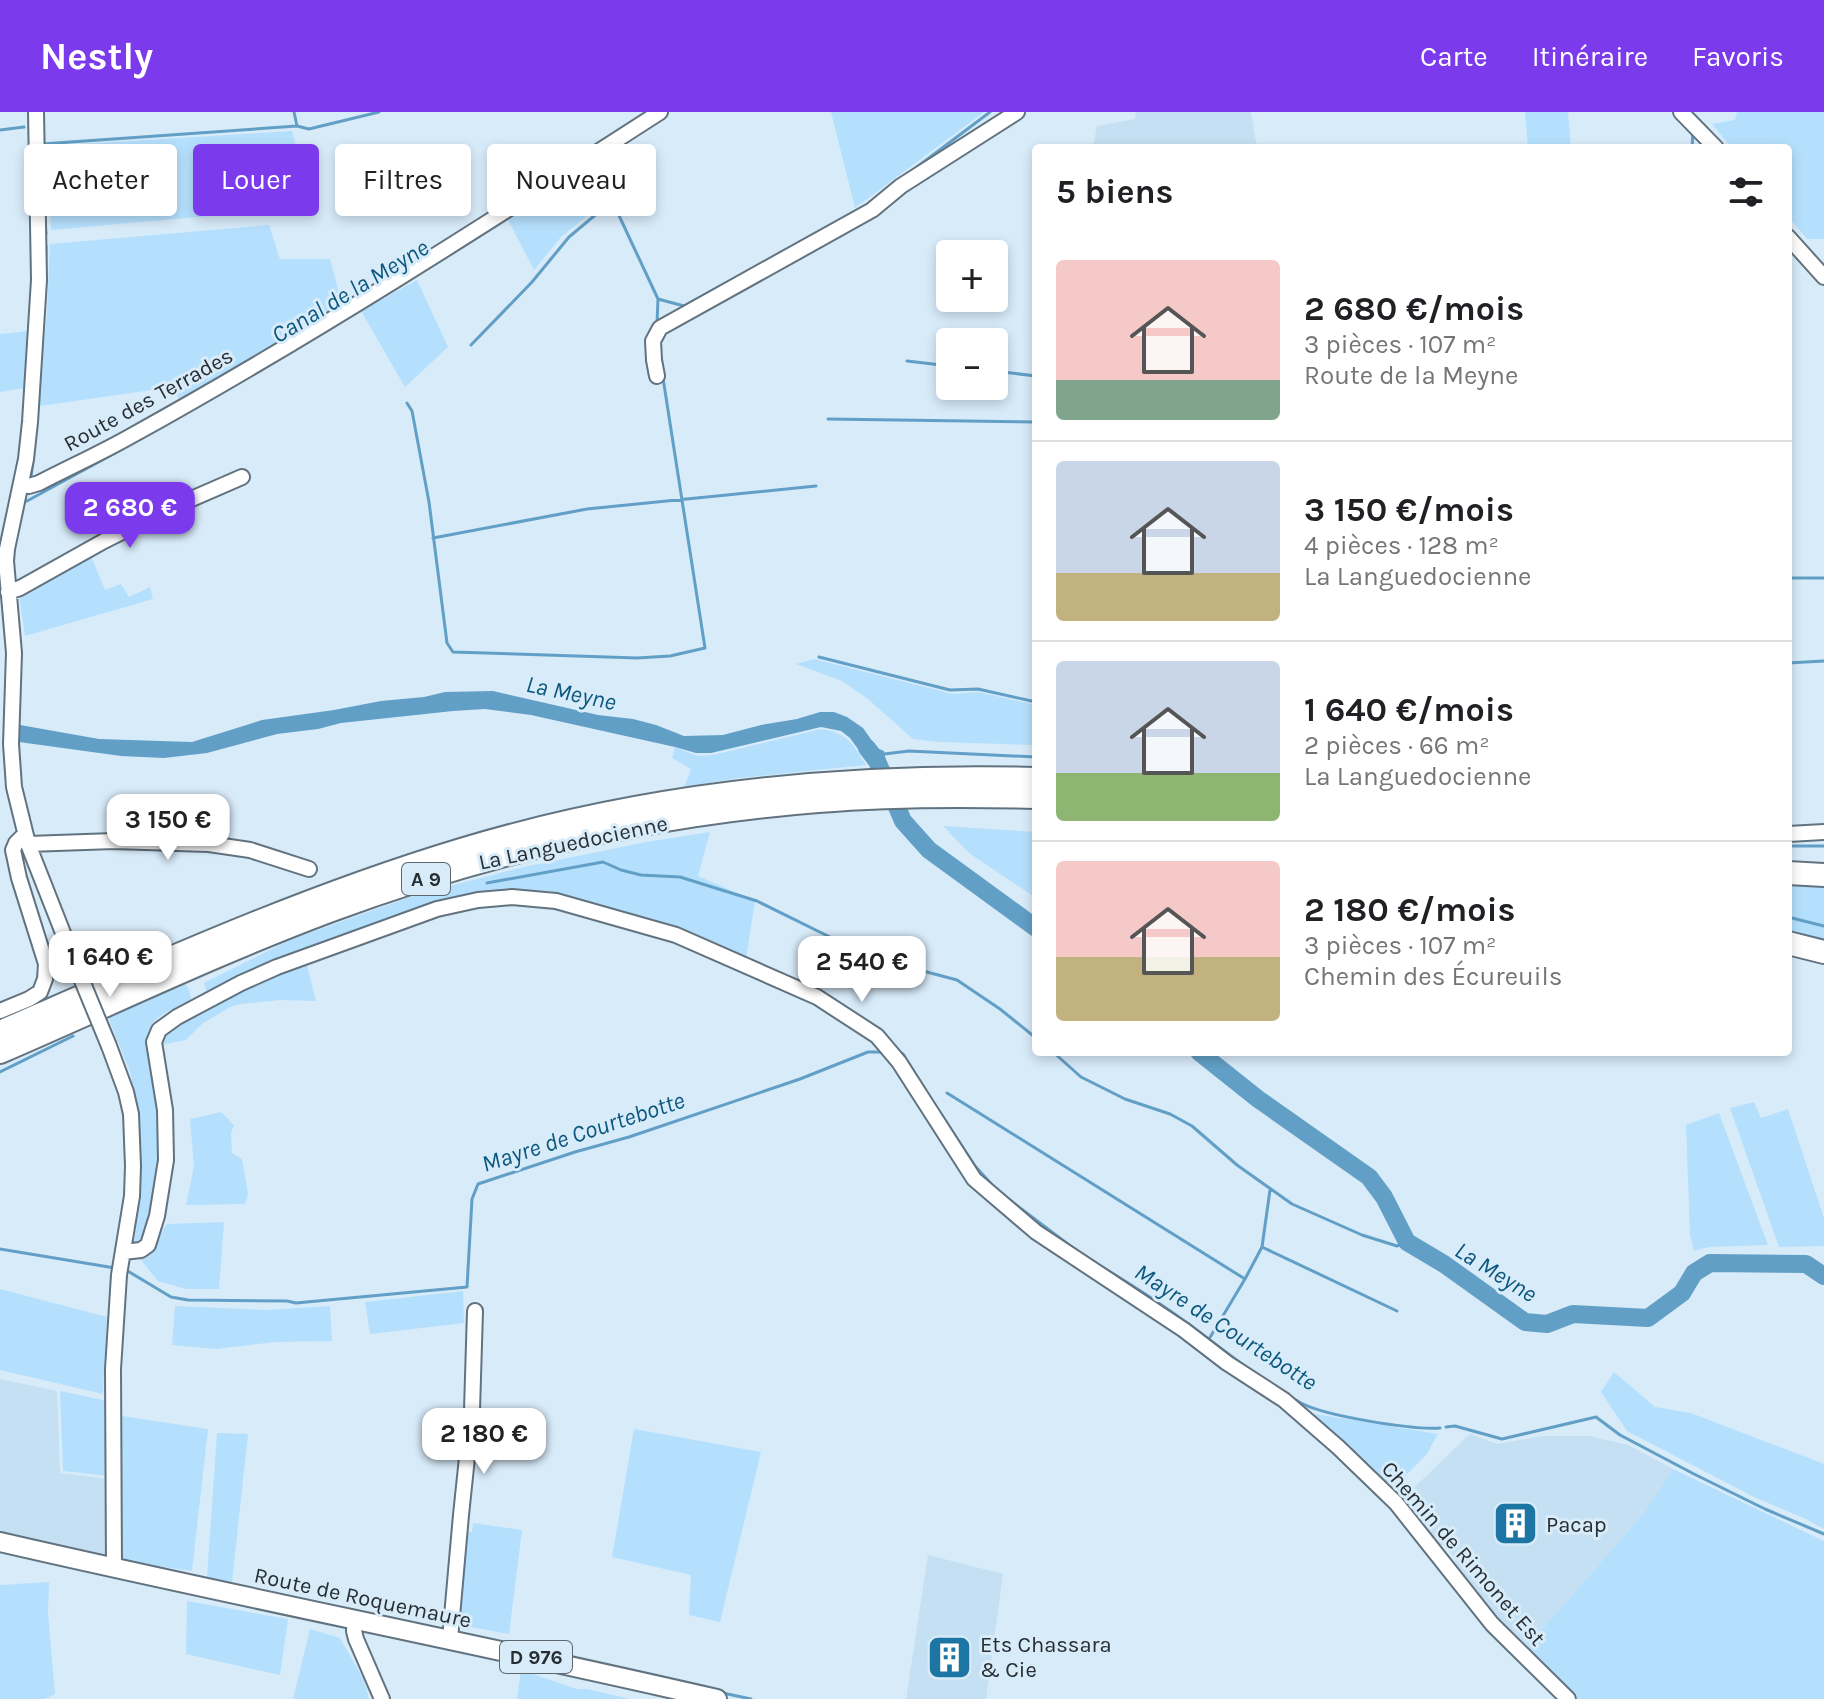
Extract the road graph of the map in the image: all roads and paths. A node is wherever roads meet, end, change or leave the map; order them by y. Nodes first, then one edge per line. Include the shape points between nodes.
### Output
1 (36, 112) edge
2 (660, 112) edge
3 (1017, 112) edge
4 (1681, 112) edge
5 (1712, 144) edge
6 (1792, 241) edge
7 (1824, 277) edge
8 (657, 376) dead end
9 (242, 477) dead end
10 (21, 485) junction
11 (4, 548) edge
12 (6, 602) edge
13 (1032, 779) edge
14 (910, 788) junction
15 (873, 789) junction
16 (1032, 797) edge
17 (1824, 832) edge
18 (1792, 834) edge
19 (26, 840) junction
20 (309, 869) dead end
21 (1792, 873) edge
22 (1824, 875) edge
23 (1792, 944) edge
24 (1824, 952) edge
25 (0, 1011) edge
26 (0, 1032) edge
27 (0, 1052) edge
28 (121, 1263) junction
29 (475, 1311) dead end
30 (0, 1542) edge
31 (114, 1568) junction
32 (355, 1619) junction
33 (450, 1639) junction
34 (382, 1699) edge
35 (717, 1699) edge
36 (1568, 1699) edge

1 - 10 street via 39,280
2 - 10 street, Route des Terrades via 245,372 39,483
3 - 8 street via 872,210 660,328 653,341
4 - 5 street
6 - 7 street
9 - 12 street via 104,541 20,588
10 - 11 street
11 - 12 street
12 - 19 street via 14,653 14,787
13 - 14 highway, La Languedocienne / A 9 via 973,777
14 - 15 highway, La Languedocienne / A 9
14 - 16 highway, La Languedocienne / A 9
15 - 26 highway, La Languedocienne / A 9 via 790,787 677,802 464,849 268,916
15 - 27 highway, La Languedocienne / A 9 via 613,830 470,864 329,911
17 - 18 street
19 - 20 street via 209,844 250,850
19 - 25 street via 13,850 46,964 45,979 40,992
19 - 28 street, bridge via 126,1092 133,1136 132,1196
21 - 22 highway
23 - 24 highway
28 - 31 street via 112,1397
28 - 36 street, Chemin de Rimonet Est via 148,1245 157,1216 166,1160 165,1110 154,1042 159,1030 177,1017 277,967 437,909 478,900 556,901 676,935 817,997 877,1036 974,1179 1036,1232 1284,1400 1338,1447 1396,1503 1492,1624
29 - 33 street via 472,1410
30 - 31 main road, Route de Roquemaure / D 976
31 - 32 main road, Route de Roquemaure / D 976
32 - 33 main road, Route de Roquemaure / D 976
32 - 34 street via 356,1639
33 - 35 main road, Route de Roquemaure / D 976

